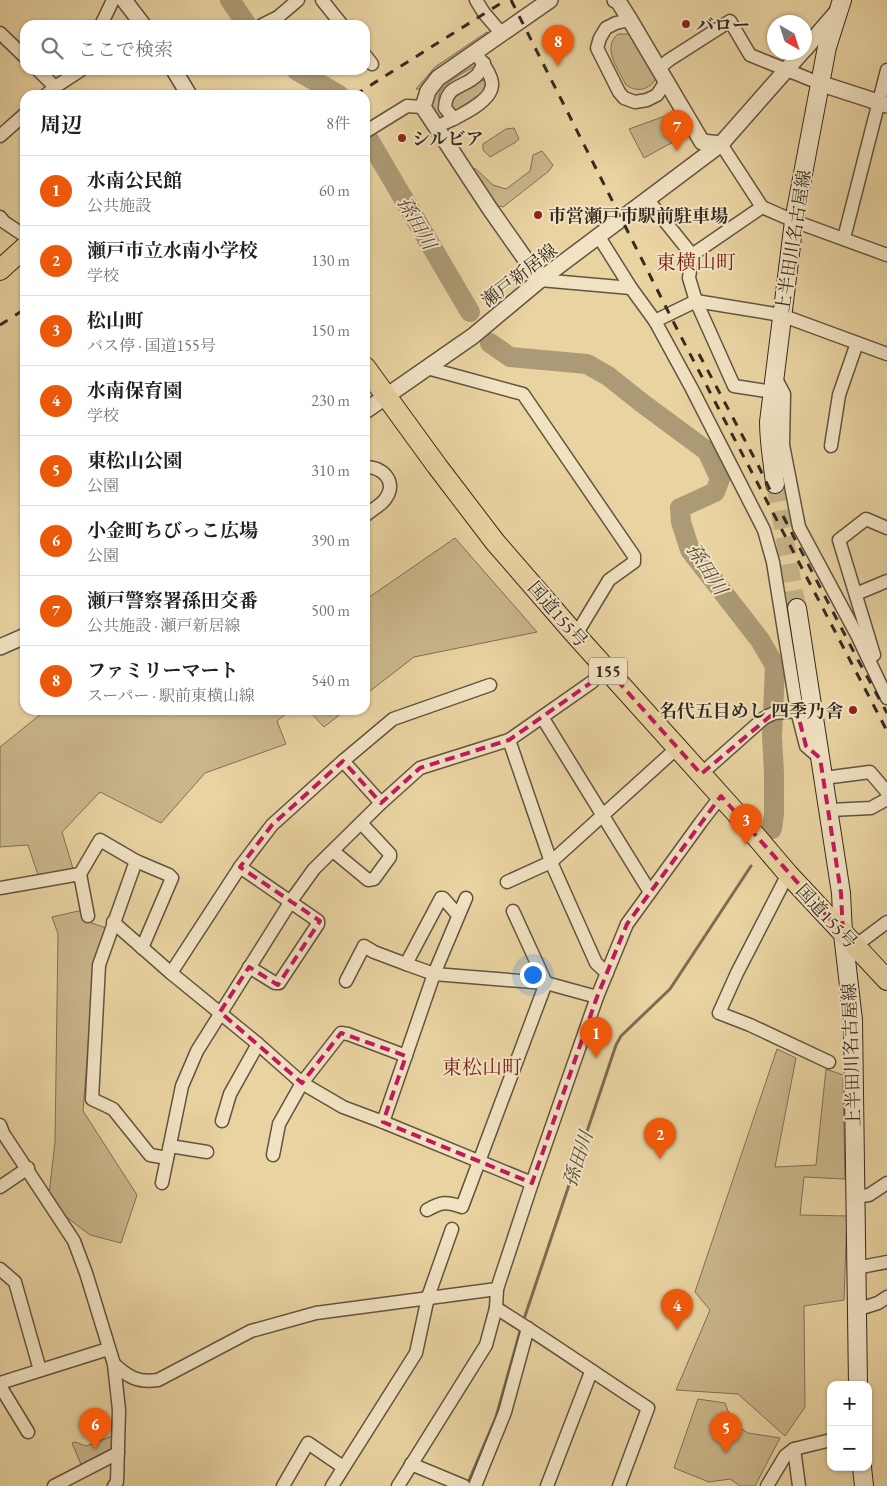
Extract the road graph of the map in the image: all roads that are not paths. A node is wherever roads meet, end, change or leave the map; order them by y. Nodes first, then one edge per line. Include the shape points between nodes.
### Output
1 (113, 0) edge
2 (124, 0) edge
3 (298, 0) edge
4 (322, 0) edge
5 (476, 0) edge
6 (550, 0) edge
7 (615, 0) edge
8 (842, 4) edge
9 (104, 20) edge
10 (139, 20) edge
11 (272, 20) edge
12 (338, 20) edge
13 (630, 20) junction
14 (0, 33) edge
15 (502, 34) junction
16 (812, 40) edge
17 (20, 52) edge
18 (479, 58) junction
19 (795, 60) edge
20 (787, 70) junction
21 (887, 70) edge
22 (663, 74) junction
23 (41, 75) edge
24 (74, 75) edge
25 (177, 75) edge
26 (819, 83) junction
27 (50, 90) edge
28 (52, 90) edge
29 (185, 90) edge
30 (883, 103) edge
31 (423, 107) junction
32 (20, 118) edge
33 (454, 119) junction
34 (436, 127) junction
35 (370, 128) edge
36 (0, 136) edge
37 (721, 144) junction
38 (648, 200) junction
39 (762, 207) junction
40 (0, 218) edge
41 (794, 221) junction
42 (20, 233) edge
43 (599, 237) junction
44 (844, 238) junction
45 (20, 252) edge
46 (692, 255) junction
47 (887, 255) edge
48 (0, 270) edge
49 (540, 280) junction
50 (631, 288) junction
51 (696, 301) junction
52 (781, 315) junction
53 (655, 321) junction
54 (857, 343) junction
55 (887, 354) edge
56 (427, 368) junction
57 (370, 375) edge
58 (774, 384) junction
59 (386, 398) junction
60 (370, 408) edge
61 (831, 446) dead end
62 (370, 468) edge
63 (775, 484) tunnel mouth
64 (370, 512) edge
65 (887, 528) edge
66 (887, 581) edge
67 (856, 594) junction
68 (797, 608) tunnel mouth
69 (573, 632) junction
70 (863, 636) junction
71 (20, 638) edge
72 (0, 646) edge
73 (606, 668) junction
74 (490, 685) dead end
75 (886, 696) edge
76 (797, 711) junction
77 (542, 717) junction
78 (509, 740) junction
79 (677, 748) junction
80 (820, 758) junction
81 (342, 762) junction
82 (701, 774) junction
83 (824, 778) junction
84 (887, 792) edge
85 (721, 796) junction
86 (887, 799) edge
87 (381, 802) junction
88 (830, 810) junction
89 (603, 815) junction
90 (361, 823) junction
91 (333, 851) junction
92 (136, 861) junction
93 (551, 862) junction
94 (240, 867) junction
95 (80, 874) junction
96 (788, 874) junction
97 (507, 882) dead end
98 (0, 888) edge
99 (650, 892) junction
100 (466, 898) dead end
101 (291, 901) junction
102 (514, 911) dead end
103 (458, 915) junction
104 (88, 916) dead end
105 (113, 922) junction
106 (887, 922) edge
107 (849, 940) junction
108 (142, 948) junction
109 (406, 964) junction
110 (249, 967) junction
111 (171, 973) junction
112 (607, 973) junction
113 (434, 974) junction
114 (887, 980) edge
115 (346, 981) dead end
116 (546, 983) junction
117 (597, 997) junction
118 (220, 1012) junction
119 (258, 1044) junction
120 (406, 1056) junction
121 (829, 1062) dead end
122 (302, 1083) junction
123 (222, 1121) dead end
124 (383, 1122) junction
125 (0, 1125) edge
126 (168, 1152) junction
127 (207, 1152) dead end
128 (273, 1154) dead end
129 (479, 1162) junction
130 (28, 1168) junction
131 (162, 1183) dead end
132 (532, 1183) junction
133 (887, 1183) edge
134 (0, 1188) edge
135 (854, 1197) junction
136 (427, 1210) dead end
137 (452, 1229) dead end
138 (887, 1262) edge
139 (0, 1268) edge
140 (856, 1268) junction
141 (497, 1289) junction
142 (428, 1297) junction
143 (887, 1297) edge
144 (496, 1308) junction
145 (856, 1310) junction
146 (524, 1325) junction
147 (108, 1349) junction
148 (114, 1364) junction
149 (40, 1370) junction
150 (591, 1372) junction
151 (858, 1381) edge
152 (0, 1385) edge
153 (28, 1432) dead end
154 (827, 1441) edge
155 (794, 1449) junction
156 (118, 1452) junction
157 (411, 1464) junction
158 (343, 1466) junction
159 (862, 1471) edge
160 (54, 1486) edge
161 (114, 1486) edge
162 (283, 1486) edge
163 (332, 1486) edge
164 (398, 1486) edge
165 (464, 1486) edge
166 (475, 1486) edge
167 (546, 1486) edge
168 (619, 1486) edge
169 (767, 1486) edge
170 (799, 1486) edge
171 (864, 1486) edge

1 - 9 street
2 - 10 street
3 - 11 street
4 - 12 street
5 - 15 street
6 - 15 street
7 - 13 street
8 - 16 street
8 - 26 main road, 上半田川名古屋線
13 - 22 street
13 - 22 street via 606,28 597,48 618,92 635,102 647,100 656,94
14 - 17 street
15 - 18 street
18 - 31 street via 438,78 428,91
18 - 33 street via 477,74 446,97 445,108
18 - 33 street via 492,84 489,95
19 - 20 street, 瀬戸新居線
20 - 22 street via 750,55 730,21
20 - 26 street
20 - 37 street, 瀬戸新居線
21 - 30 street
22 - 37 street via 702,142
23 - 27 street
24 - 28 street
25 - 29 street
26 - 30 street
26 - 41 main road, 上半田川名古屋線
30 - 44 street
31 - 34 street
31 - 35 street via 407,106
32 - 36 street
33 - 34 street
34 - 49 street
37 - 38 street, 瀬戸新居線
37 - 39 street
38 - 43 street, 瀬戸新居線
38 - 46 street
39 - 41 street
39 - 46 street
40 - 42 street
41 - 44 street
41 - 52 main road, 上半田川名古屋線
43 - 49 street, 瀬戸新居線
43 - 50 street
44 - 47 street
45 - 48 highway
46 - 51 street via 689,278
49 - 50 street
49 - 56 street, 瀬戸新居線 via 473,336
50 - 53 street
51 - 52 street
51 - 53 street
51 - 58 street via 734,386
52 - 54 street
52 - 58 main road, 上半田川名古屋線
53 - 76 street via 764,530 773,562
54 - 55 street
54 - 61 street via 839,395
56 - 59 street, 瀬戸新居線
56 - 69 street via 523,394 634,556 634,562 608,580 580,628
57 - 59 highway, 国道155号 / 155
58 - 63 main road, 上半田川名古屋線 via 769,439
58 - 70 street via 784,394 783,445 799,527
59 - 60 street, 瀬戸新居線
59 - 69 highway, 国道155号 / 155 via 495,542
62 - 64 street via 380,469 389,478 390,488 386,498
65 - 67 street via 866,519 839,540
66 - 67 street
67 - 70 street
68 - 80 main road, 上半田川名古屋線
69 - 73 highway, 国道155号 / 155
70 - 75 street
71 - 72 street
73 - 77 street via 592,682
73 - 79 highway, 国道155号 / 155
74 - 81 street via 394,719
76 - 80 street via 806,746
76 - 82 street via 769,716
77 - 78 street
77 - 89 street
78 - 87 street via 420,768
78 - 93 street
79 - 82 highway, 国道155号 / 155
79 - 89 street
80 - 83 main road, 上半田川名古屋線
81 - 87 street
81 - 94 street via 272,825
82 - 85 highway, 国道155号 / 155
83 - 84 street via 870,772
83 - 88 main road, 上半田川名古屋線
85 - 96 highway, 国道155号 / 155
85 - 99 street
86 - 88 street via 871,808
87 - 90 street
88 - 107 main road, 上半田川名古屋線
89 - 93 street
89 - 99 street
90 - 91 street
90 - 91 street via 390,854 374,879 368,880
91 - 101 street via 314,869
92 - 95 street via 100,840
92 - 105 street
92 - 108 street via 172,878
93 - 97 street
93 - 112 street via 596,964
94 - 101 street
94 - 111 street
95 - 98 street
95 - 104 street
96 - 107 highway, 国道155号 / 155
96 - 121 street via 719,1013
99 - 112 street via 627,924
100 - 103 street
101 - 110 street
101 - 110 street via 318,920 313,932 279,983
102 - 116 street
103 - 109 street via 441,898
103 - 113 street
105 - 108 street
105 - 126 street via 99,965 92,1099 113,1109 150,1155
106 - 107 street
107 - 114 highway, 国道155号 / 155
107 - 135 main road, 上半田川名古屋線
108 - 111 street
109 - 113 street
109 - 115 street via 364,946
110 - 118 street
111 - 118 street
112 - 117 street
113 - 116 street
113 - 120 street
116 - 117 street
116 - 129 street
117 - 132 street
118 - 119 street
118 - 126 street via 197,1050 182,1086
119 - 122 street
119 - 123 street via 230,1094
120 - 122 street via 340,1033
120 - 124 street
122 - 124 street via 342,1107
122 - 128 street via 279,1124
124 - 129 street
125 - 130 street
126 - 127 street
126 - 131 street
129 - 132 street
129 - 136 street via 462,1207 449,1202
130 - 134 street
130 - 147 street via 74,1241
132 - 141 street
133 - 135 street via 868,1195
135 - 140 main road, 上半田川名古屋線
137 - 142 street
138 - 140 street
139 - 149 street via 15,1282
140 - 145 main road, 上半田川名古屋線
141 - 142 street
141 - 144 street
142 - 148 street via 316,1312 251,1331 158,1380 148,1382 127,1376
142 - 158 street via 416,1354
143 - 145 street
144 - 146 street
144 - 157 street via 486,1345
145 - 151 main road, 上半田川名古屋線
146 - 150 street
146 - 166 street via 505,1412
147 - 148 street
147 - 149 street
148 - 156 street via 119,1410
149 - 152 street
150 - 167 street
150 - 168 street via 648,1408
152 - 153 street
154 - 155 street
155 - 169 street via 785,1456
155 - 170 street
156 - 160 street
156 - 161 street via 117,1482
157 - 164 street
157 - 165 street
158 - 162 street via 308,1443
158 - 163 street
159 - 171 main road

